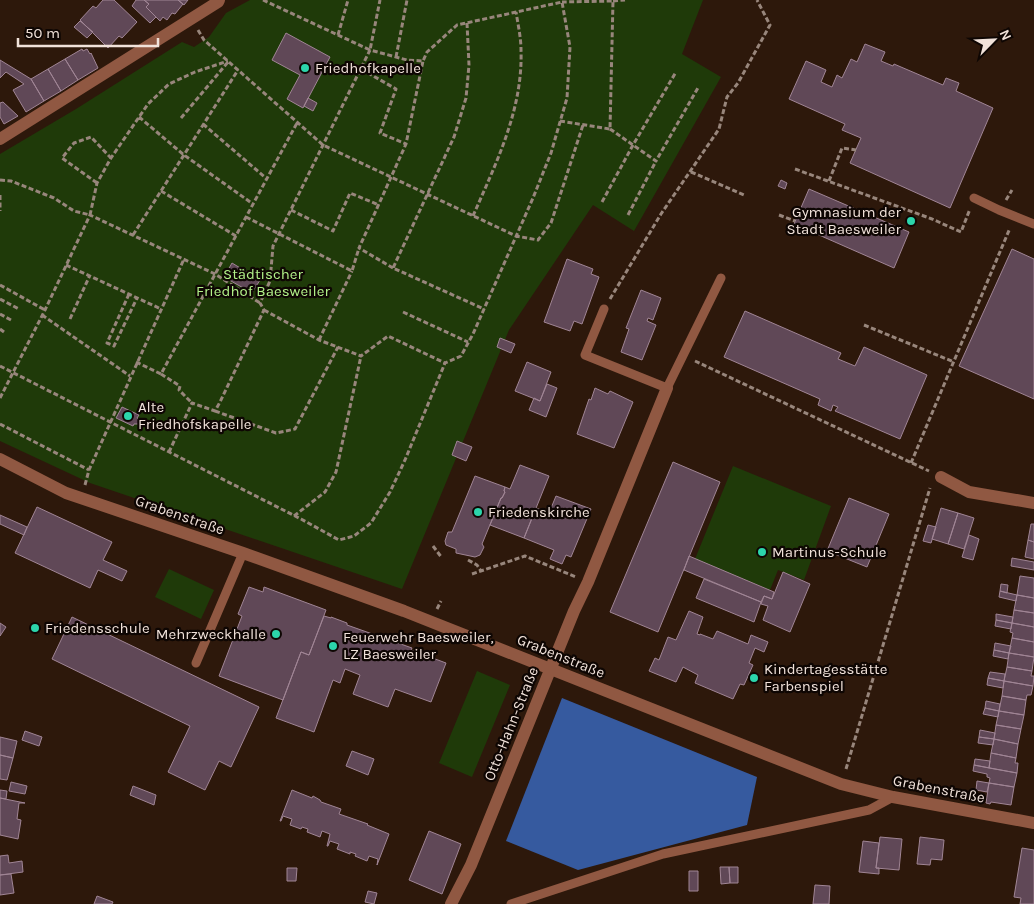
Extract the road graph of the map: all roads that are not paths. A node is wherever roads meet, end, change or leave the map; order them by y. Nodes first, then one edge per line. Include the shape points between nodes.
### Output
1 (218, 1) edge
2 (0, 139) edge
3 (974, 198) road end
4 (1034, 224) edge
5 (721, 278) dead end
6 (604, 309) road end
7 (667, 388) junction
8 (0, 458) edge
9 (938, 475) road end
10 (1034, 503) edge
11 (243, 553) junction
12 (196, 663) dead end
13 (550, 670) junction
14 (893, 797) junction
15 (1034, 824) edge
16 (451, 904) edge
17 (511, 904) edge

1 - 2 street
3 - 4 lane
5 - 7 lane
6 - 7 lane via 585,355
7 - 13 street, Otto-Hahn-Straße
8 - 11 street, Grabenstraße via 66,493
9 - 10 street via 969,492
11 - 12 lane
11 - 13 street, Grabenstraße via 404,611
13 - 14 street, Grabenstraße via 841,784
13 - 16 street, Otto-Hahn-Straße via 471,865
14 - 15 street, Grabenstraße
14 - 17 lane via 869,810 663,854

